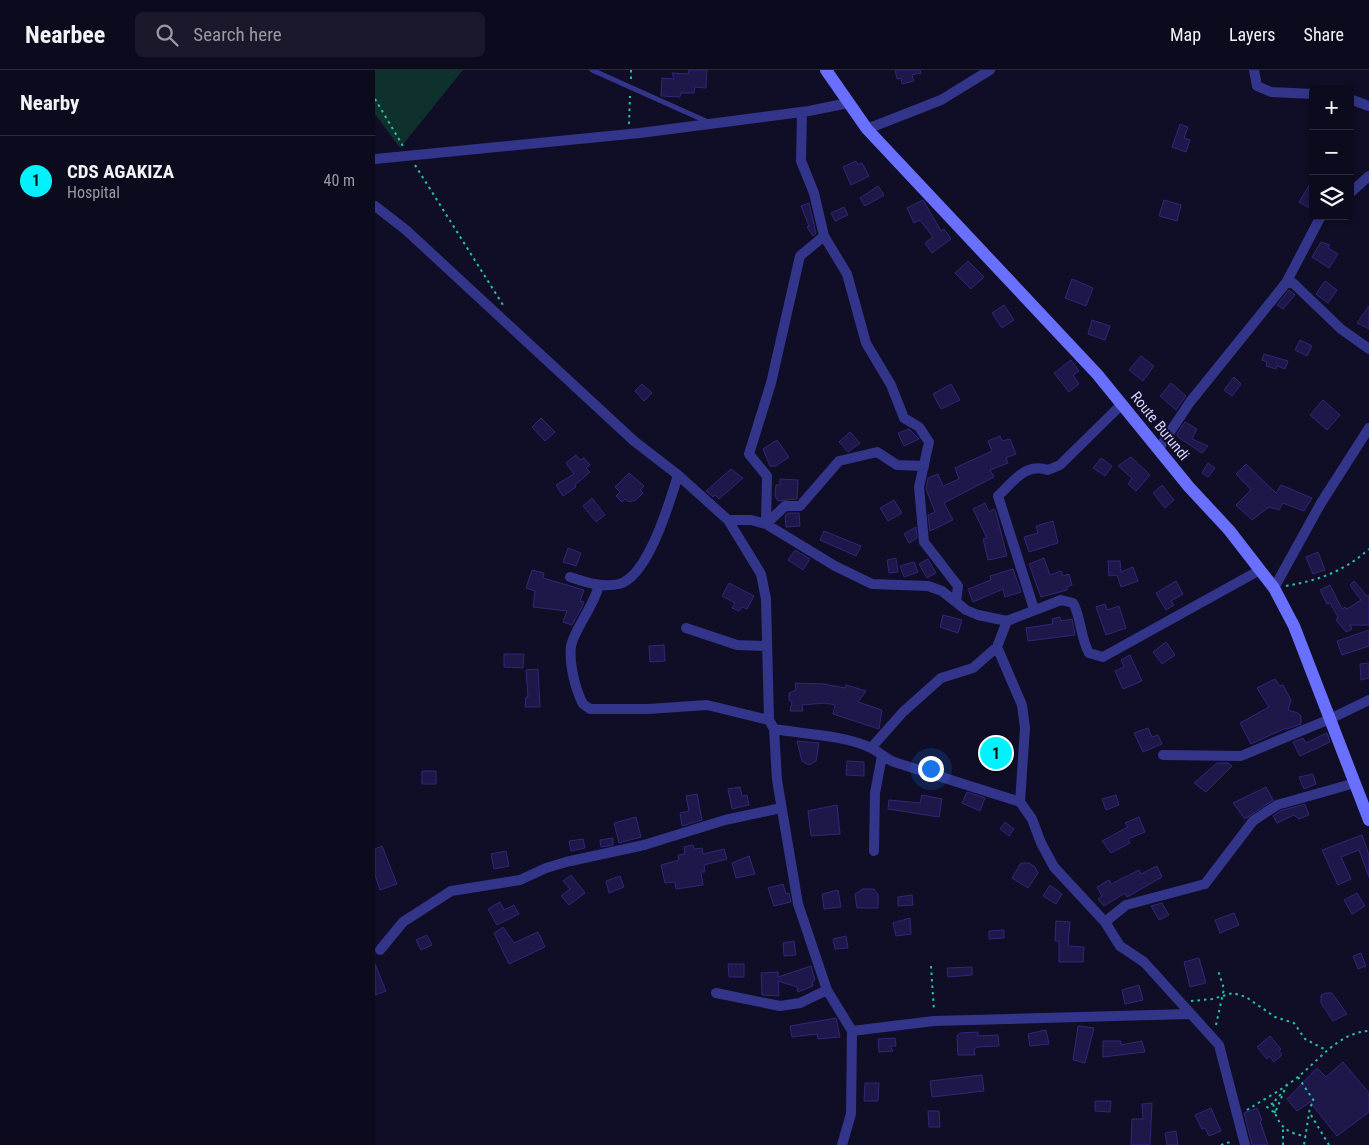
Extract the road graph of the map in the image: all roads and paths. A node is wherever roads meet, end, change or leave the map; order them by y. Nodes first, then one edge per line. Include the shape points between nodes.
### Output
1 (592, 70) edge
2 (631, 70) edge
3 (826, 70) edge
4 (990, 70) edge
5 (1254, 70) edge
6 (631, 87) junction
7 (1309, 94) edge
8 (375, 99) edge
9 (1354, 100) edge
10 (848, 103) junction
11 (1369, 106) edge
12 (802, 112) junction
13 (711, 124) junction
14 (867, 129) junction
15 (628, 134) junction
16 (410, 157) junction
17 (375, 159) edge
18 (1369, 176) edge
19 (1354, 189) edge
20 (375, 206) edge
21 (1319, 220) edge
22 (825, 236) junction
23 (1286, 283) junction
24 (507, 312) dead end
25 (1369, 349) edge
26 (1121, 405) junction
27 (1369, 428) edge
28 (1158, 450) junction
29 (924, 466) junction
30 (678, 475) junction
31 (728, 520) junction
32 (766, 524) junction
33 (1369, 549) edge
34 (1260, 570) junction
35 (570, 577) dead end
36 (599, 585) junction
37 (1274, 588) junction
38 (956, 602) junction
39 (1034, 609) junction
40 (1007, 621) junction
41 (686, 628) dead end
42 (767, 646) junction
43 (997, 647) junction
44 (1369, 700) edge
45 (1330, 719) junction
46 (772, 725) junction
47 (871, 748) junction
48 (882, 756) junction
49 (1163, 756) dead end
50 (1355, 783) junction
51 (1020, 802) junction
52 (781, 808) junction
53 (1369, 820) edge
54 (874, 851) dead end
55 (1105, 922) junction
56 (380, 950) dead end
57 (931, 966) dead end
58 (1218, 970) dead end
59 (827, 990) junction
60 (716, 993) dead end
61 (1174, 996) junction
62 (1223, 996) junction
63 (1189, 1014) junction
64 (935, 1021) junction
65 (1369, 1030) edge
66 (852, 1031) junction
67 (1211, 1037) junction
68 (1326, 1050) junction
69 (1298, 1077) junction
70 (1288, 1083) junction
71 (1281, 1094) junction
72 (1273, 1103) junction
73 (1275, 1113) junction
74 (1311, 1115) junction
75 (1236, 1117) junction
76 (1283, 1128) junction
77 (1305, 1136) junction
78 (1243, 1142) edge
79 (842, 1145) edge
80 (1221, 1145) edge
81 (1283, 1145) edge
82 (1304, 1145) edge
83 (1329, 1145) edge

1 - 6 lane
2 - 6 path
3 - 10 main road, Route Burundi
4 - 14 street via 941,100
5 - 7 street via 1257,86 1271,92
6 - 13 lane
6 - 15 path
8 - 16 path
9 - 11 street
10 - 12 street
10 - 14 main road, Route Burundi
12 - 13 street
12 - 22 street via 801,161 814,193
13 - 15 street
14 - 26 main road, Route Burundi via 1097,374
15 - 16 street
16 - 17 street
16 - 24 path
18 - 19 street
20 - 30 street via 421,244 634,441
21 - 23 street
22 - 29 street via 847,274 866,344 891,385 904,418 919,427 929,442
22 - 32 street via 800,256 771,382 749,454 767,476
23 - 25 street via 1293,283 1341,329
23 - 28 street via 1190,402
26 - 28 main road, Route Burundi
26 - 39 street via 1060,465 1048,470 1037,466 1026,470 998,496
27 - 37 street via 1321,502
28 - 34 main road, Route Burundi
29 - 32 street via 897,465 877,452 839,461 799,506 785,506
29 - 38 street via 919,487 924,542 958,586
30 - 31 street
30 - 36 street via 666,512 642,565 629,580
31 - 32 street
31 - 42 street via 761,574 766,599
32 - 38 street via 835,566 872,584 928,586 942,591
33 - 37 path via 1357,560 1317,580
34 - 37 main road, Route Burundi
34 - 39 street via 1103,657 1089,653 1073,602 1061,600
35 - 36 street
36 - 46 street via 594,602 571,645 575,678 583,704 590,709 707,705
37 - 45 main road, Route Burundi via 1294,626
38 - 40 street via 978,615
39 - 40 street
40 - 43 street
41 - 42 street via 737,645
42 - 46 street
43 - 47 street via 973,668 941,678 903,712
43 - 51 street via 1022,705 1025,728
44 - 45 street
45 - 49 street via 1241,756
45 - 50 main road, Route Burundi
46 - 47 street
46 - 52 street
47 - 48 street
48 - 51 street
48 - 54 street via 875,793
50 - 53 main road, Route Burundi
50 - 55 street via 1277,805 1253,822 1205,884 1126,905
51 - 55 street via 1032,819 1054,866
52 - 56 street via 725,820 644,845 566,862 520,880 451,891 403,922
52 - 59 street via 798,904
55 - 61 street via 1120,946 1144,962
57 - 64 path
58 - 62 path via 1224,984
59 - 60 street via 800,1003 780,1006
59 - 66 street
61 - 62 path via 1191,1001
61 - 63 street
62 - 67 path
62 - 68 path via 1233,993 1246,997 1275,1017 1294,1023 1305,1039
63 - 64 street
63 - 67 street
64 - 66 street
65 - 68 path via 1345,1038
66 - 79 street via 851,1114
67 - 75 street via 1219,1045
68 - 69 path
69 - 70 path
69 - 74 path via 1314,1101
70 - 71 path
70 - 75 path
71 - 72 path
71 - 73 path
72 - 73 path
72 - 73 path via 1267,1107
73 - 76 path
74 - 77 path
74 - 83 path
75 - 78 street
76 - 77 path
76 - 81 path
77 - 82 path
78 - 80 path

